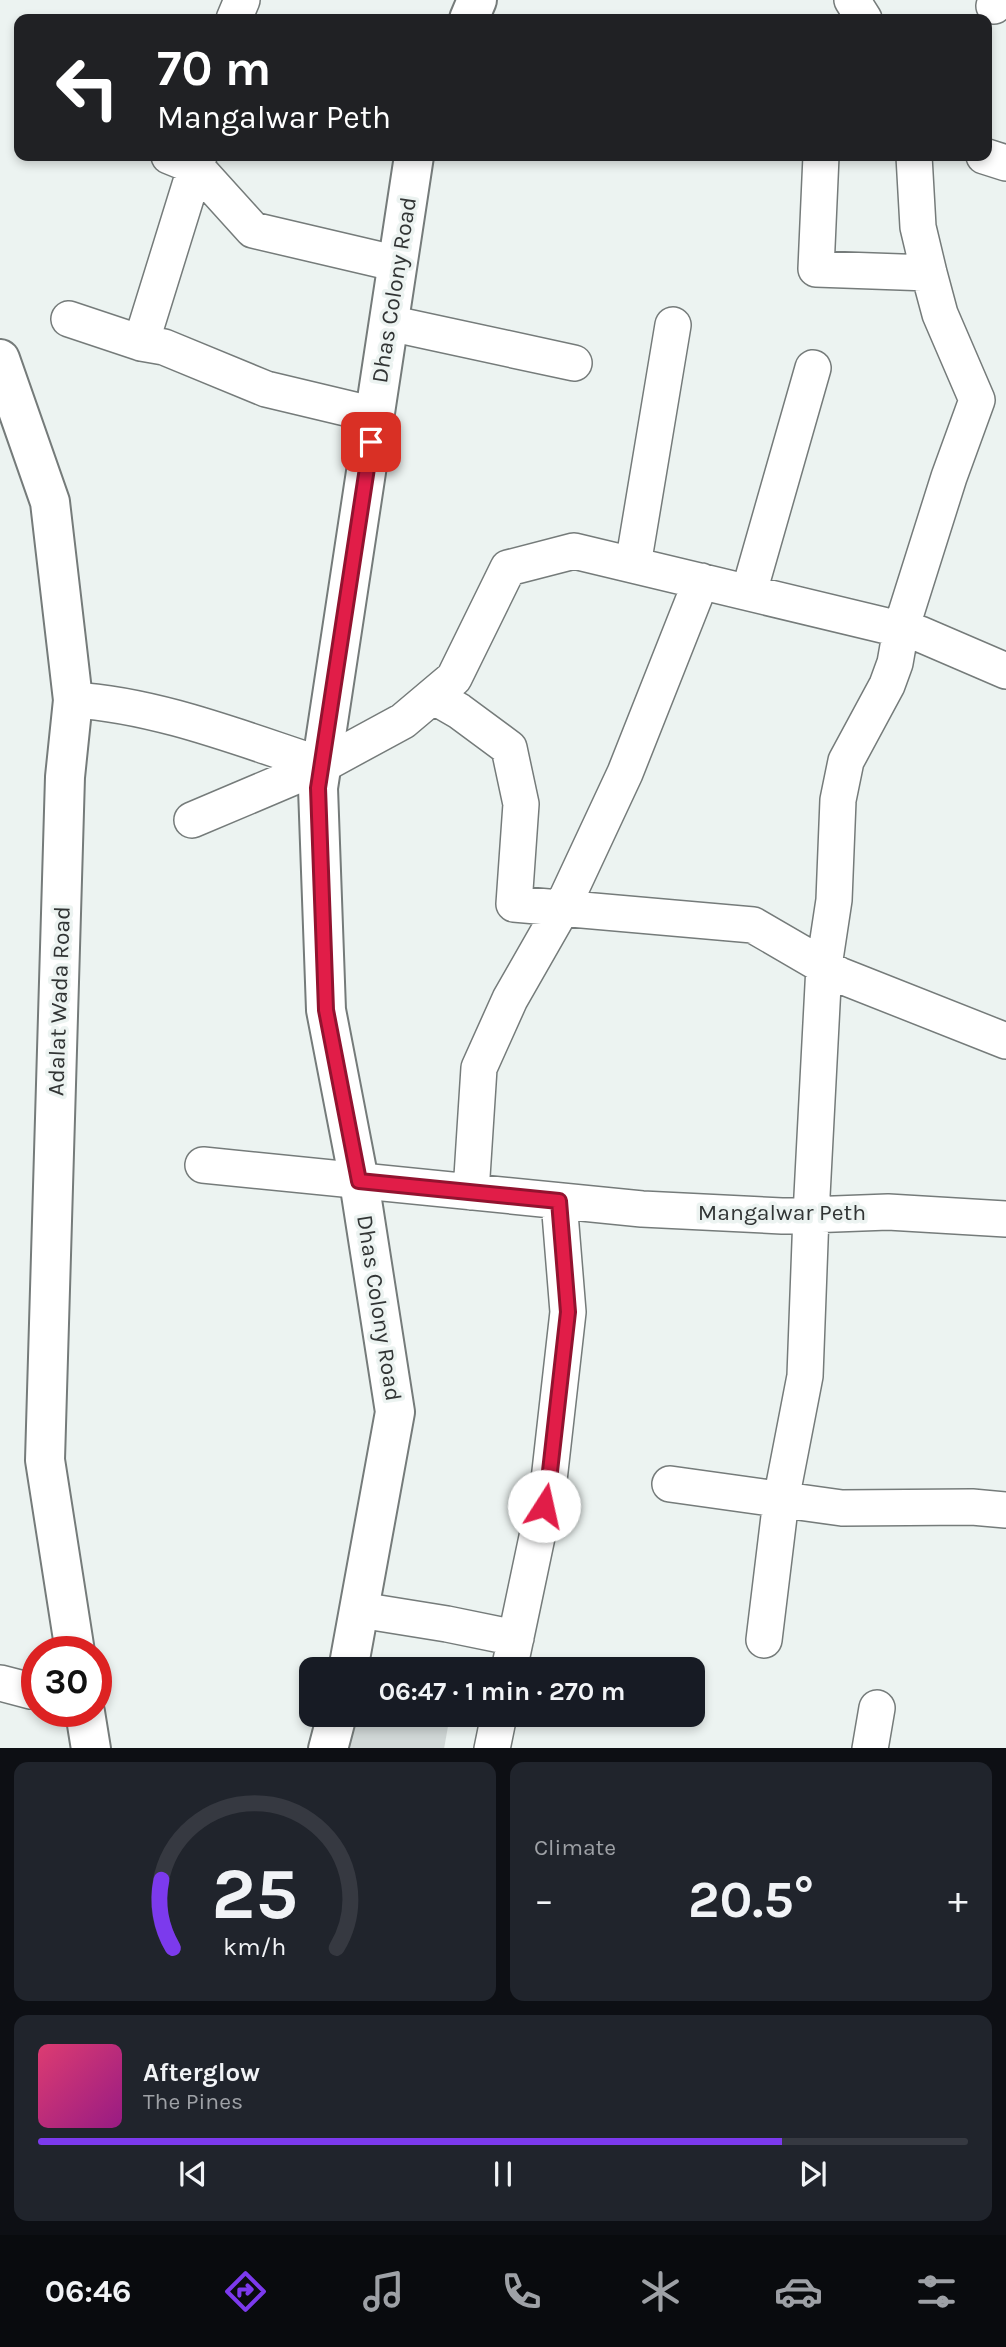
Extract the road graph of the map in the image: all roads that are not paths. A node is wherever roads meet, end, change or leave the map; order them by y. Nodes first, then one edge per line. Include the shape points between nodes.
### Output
1 (188, 161) edge
2 (189, 161) edge
3 (414, 161) edge
4 (821, 161) edge
5 (914, 161) edge
6 (398, 264) junction
7 (929, 273) junction
8 (69, 319) dead end
9 (389, 323) junction
10 (673, 325) dead end
11 (141, 343) junction
12 (0, 359) edge
13 (574, 363) dead end
14 (813, 368) dead end
15 (375, 415) junction
16 (633, 565) junction
17 (701, 581) junction
18 (749, 592) junction
19 (901, 629) junction
20 (1006, 671) edge
21 (433, 696) junction
22 (73, 700) junction
23 (322, 765) junction
24 (192, 820) dead end
25 (562, 908) junction
26 (824, 966) junction
27 (1006, 1041) edge
28 (203, 1165) dead end
29 (359, 1181) junction
30 (471, 1192) junction
31 (559, 1201) junction
32 (811, 1215) junction
33 (1006, 1219) edge
34 (670, 1484) dead end
35 (781, 1500) junction
36 (1006, 1510) edge
37 (360, 1610) junction
38 (72, 1636) edge
39 (764, 1640) dead end
40 (512, 1654) edge
41 (351, 1657) edge
42 (0, 1683) edge
43 (21, 1688) edge
44 (877, 1708) dead end
45 (88, 1727) edge
46 (334, 1727) edge
47 (496, 1727) edge
48 (91, 1748) edge
49 (328, 1748) edge
50 (492, 1748) edge
51 (870, 1748) edge

1 - 11 street
2 - 6 street via 253,230
3 - 6 street, Dhas Colony Road
4 - 7 street via 817,270
5 - 7 street via 918,227
6 - 9 street, Dhas Colony Road
7 - 19 street via 940,314 977,400
8 - 11 street
9 - 13 street
9 - 15 street, Dhas Colony Road
10 - 16 street
11 - 15 street via 164,347 266,389
12 - 22 street, Adalat Wada Road via 50,502
14 - 18 street
15 - 23 street, Dhas Colony Road
16 - 17 street
16 - 21 street via 574,551 508,568 454,678
17 - 18 street
17 - 25 street via 625,773
18 - 19 street
19 - 20 street
19 - 26 street via 887,685 846,761 838,800 834,900
21 - 23 street via 403,721
21 - 25 street via 509,748 521,804 514,904
22 - 23 street via 191,723
22 - 38 street, Adalat Wada Road via 65,777 45,1460
23 - 24 street
23 - 29 street, Dhas Colony Road via 318,788 326,1010
25 - 26 street via 753,925
25 - 30 street via 510,999 479,1068
26 - 27 street
26 - 32 street
28 - 29 street, Mangalwar Peth
29 - 30 street, Mangalwar Peth
29 - 37 street, Dhas Colony Road via 395,1412
30 - 31 street, Mangalwar Peth
31 - 32 street, Mangalwar Peth
31 - 40 street via 568,1312 549,1480
32 - 33 street, Mangalwar Peth via 888,1212
32 - 35 street via 805,1376
34 - 35 street
35 - 36 street via 842,1508
35 - 39 street
37 - 40 street via 447,1624
37 - 41 street, Dhas Colony Road
42 - 43 street
44 - 51 street
45 - 48 street
46 - 49 street
47 - 50 street

